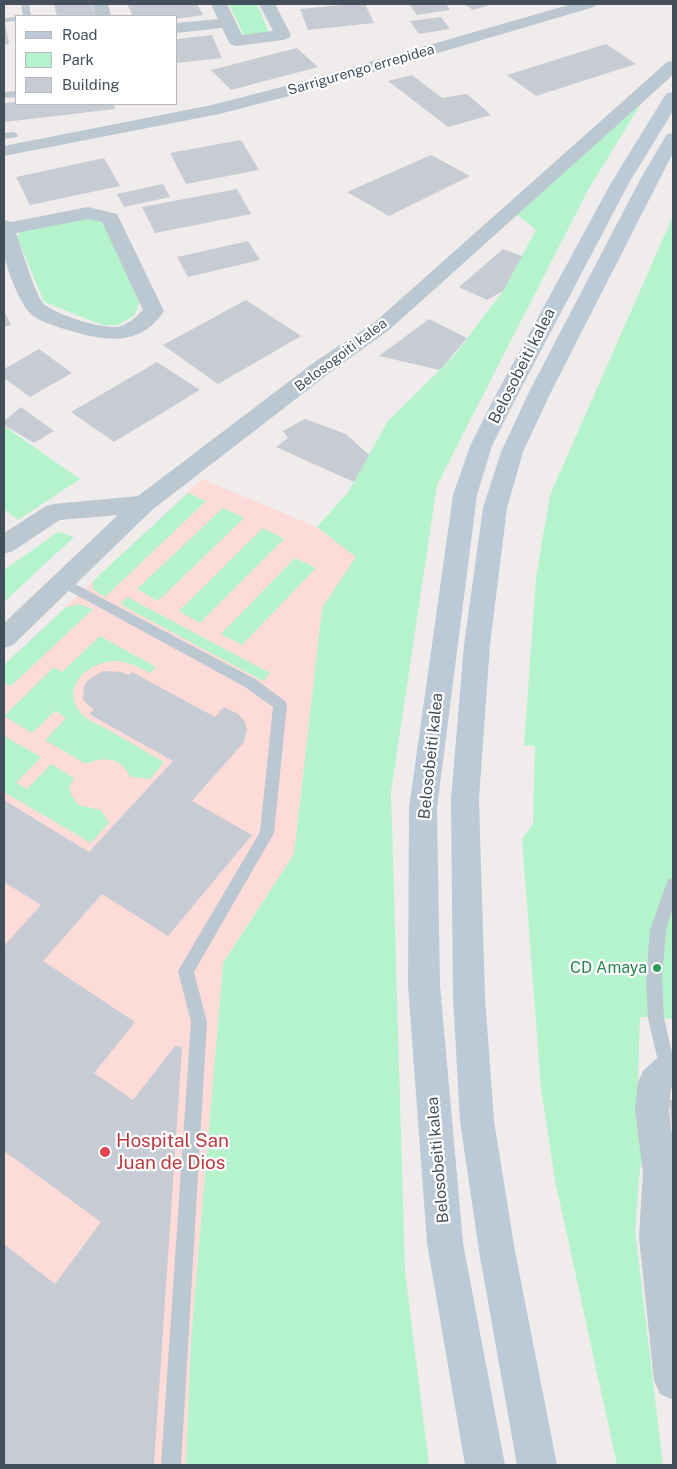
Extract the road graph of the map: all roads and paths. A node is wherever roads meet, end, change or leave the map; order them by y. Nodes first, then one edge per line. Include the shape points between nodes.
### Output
1 (219, 4) edge
2 (267, 4) edge
3 (588, 4) edge
4 (227, 22) junction
5 (178, 28) edge
6 (673, 66) edge
7 (673, 97) edge
8 (127, 107) dead end
9 (131, 126) junction
10 (14, 135) dead end
11 (4, 136) edge
12 (673, 138) edge
13 (4, 151) edge
14 (4, 228) edge
15 (144, 504) junction
16 (4, 545) edge
17 (62, 582) junction
18 (4, 638) edge
19 (673, 885) edge
20 (671, 1070) edge
21 (667, 1169) edge
22 (673, 1382) edge
23 (171, 1465) edge
24 (485, 1465) edge
25 (537, 1465) edge

1 - 4 street
2 - 4 street via 283,35 236,41
3 - 9 street, Sarrigurengo errepidea via 299,88
4 - 5 street
6 - 15 street, Belosogoiti kalea via 382,326 324,366
7 - 24 main road, Belosobeiti kalea via 620,183 503,402 481,446 463,504 423,808 424,985 445,1243
8 - 9 street
9 - 13 street, Sarrigurengo errepidea
10 - 11 lane
12 - 25 main road, Belosobeiti kalea via 540,390 512,452 495,508 477,644 465,800 469,997 477,1121 497,1252
14 - 14 street via 36,308 93,331 121,333 143,324 154,312 110,218 88,213
15 - 16 street via 54,512
15 - 17 street, Belosogoiti kalea
17 - 18 street, Belosogoiti kalea
17 - 23 lane via 250,684 280,705 267,832 186,971 199,1022
19 - 20 lane via 658,930 654,978 656,1018
20 - 21 street via 655,1082 652,1110
21 - 22 street via 657,1237

